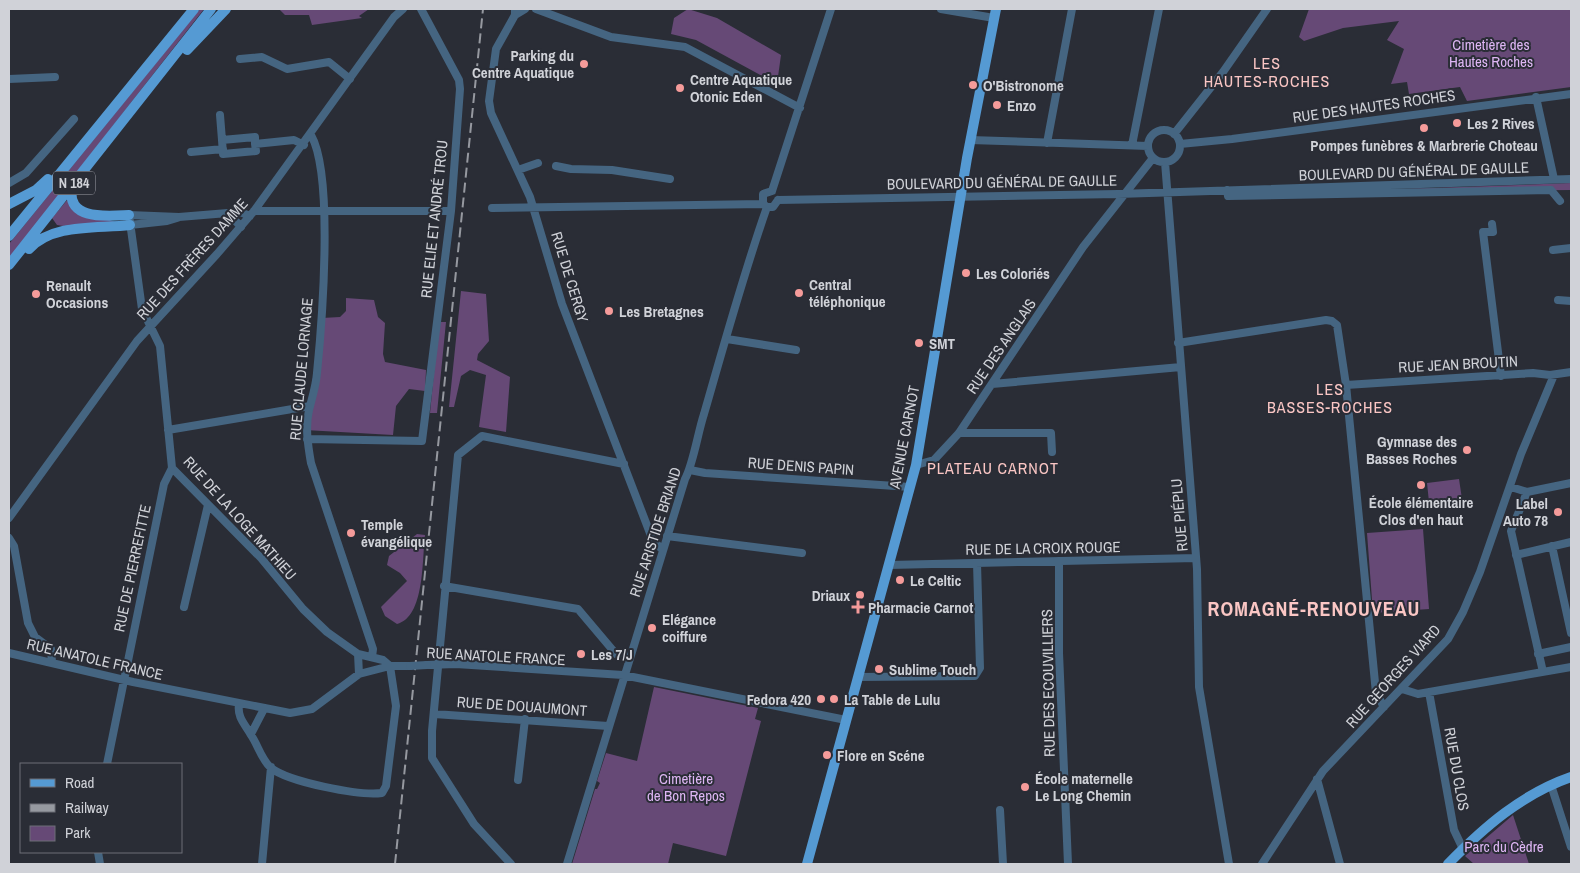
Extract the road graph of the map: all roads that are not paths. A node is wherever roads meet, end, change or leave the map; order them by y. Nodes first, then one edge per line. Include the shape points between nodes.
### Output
1 (193, 9) edge
2 (211, 9) edge
3 (226, 9) edge
4 (397, 9) edge
5 (403, 9) edge
6 (421, 9) edge
7 (525, 9) edge
8 (536, 9) edge
9 (832, 9) edge
10 (941, 9) edge
11 (1072, 9) edge
12 (1159, 9) edge
13 (1267, 9) edge
14 (515, 12) edge
15 (995, 14) edge
16 (394, 17) junction
17 (240, 59) dead end
18 (56, 78) dead end
19 (9, 79) edge
20 (350, 79) junction
21 (1571, 94) edge
22 (1536, 97) junction
23 (139, 100) junction
24 (800, 108) junction
25 (220, 115) dead end
26 (74, 120) dead end
27 (1174, 134) junction
28 (310, 136) junction
29 (222, 140) junction
30 (970, 140) junction
31 (1047, 143) junction
32 (255, 144) junction
33 (1180, 144) junction
34 (304, 145) junction
35 (1132, 146) junction
36 (1148, 146) junction
37 (223, 149) junction
38 (191, 152) dead end
39 (71, 158) junction
40 (1153, 158) junction
41 (1165, 162) junction
42 (538, 163) dead end
43 (556, 166) dead end
44 (518, 170) junction
45 (670, 179) dead end
46 (1554, 179) junction
47 (1571, 179) edge
48 (9, 183) edge
49 (72, 186) junction
50 (1227, 190) junction
51 (772, 191) junction
52 (1167, 192) junction
53 (1126, 194) junction
54 (961, 196) junction
55 (778, 200) junction
56 (1560, 201) dead end
57 (9, 204) edge
58 (765, 205) junction
59 (534, 207) junction
60 (492, 208) dead end
61 (451, 211) junction
62 (324, 212) junction
63 (252, 213) junction
64 (222, 214) junction
65 (129, 220) junction
66 (1492, 224) dead end
67 (241, 228) junction
68 (9, 236) edge
69 (1571, 248) edge
70 (1553, 250) dead end
71 (9, 266) edge
72 (9, 271) edge
73 (1558, 300) dead end
74 (1571, 301) edge
75 (150, 328) junction
76 (727, 339) junction
77 (1178, 343) junction
78 (796, 350) dead end
79 (1180, 367) junction
80 (1571, 372) edge
81 (1554, 375) junction
82 (1501, 376) junction
83 (992, 384) junction
84 (1346, 384) junction
85 (310, 406) junction
86 (168, 430) junction
87 (959, 433) junction
88 (307, 439) junction
89 (1052, 452) dead end
90 (624, 464) junction
91 (916, 465) junction
92 (172, 468) junction
93 (690, 470) junction
94 (1571, 483) edge
95 (910, 487) junction
96 (1511, 487) junction
97 (1527, 492) junction
98 (208, 505) junction
99 (9, 518) edge
100 (667, 536) junction
101 (9, 538) edge
102 (1571, 542) edge
103 (1552, 546) junction
104 (663, 550) junction
105 (802, 553) dead end
106 (1516, 555) junction
107 (1196, 558) junction
108 (1059, 561) junction
109 (977, 563) junction
110 (890, 565) junction
111 (444, 586) junction
112 (184, 607) dead end
113 (1571, 633) edge
114 (1571, 647) edge
115 (9, 653) edge
116 (358, 654) junction
117 (1538, 654) junction
118 (372, 657) junction
119 (628, 659) junction
120 (52, 662) junction
121 (439, 664) junction
122 (390, 666) junction
123 (1571, 667) edge
124 (1543, 672) junction
125 (360, 674) junction
126 (623, 675) junction
127 (858, 678) junction
128 (123, 680) junction
129 (1402, 689) junction
130 (1429, 692) junction
131 (240, 704) junction
132 (1384, 707) junction
133 (264, 709) junction
134 (434, 714) junction
135 (525, 719) junction
136 (846, 720) junction
137 (608, 726) junction
138 (251, 734) junction
139 (107, 763) edge
140 (271, 767) junction
141 (1571, 777) edge
142 (1317, 779) junction
143 (518, 780) dead end
144 (1551, 785) junction
145 (1000, 810) dead end
146 (1571, 848) edge
147 (1463, 849) junction
148 (262, 864) edge
149 (510, 864) edge
150 (567, 864) edge
151 (807, 864) edge
152 (1003, 864) edge
153 (1068, 864) edge
154 (1229, 864) edge
155 (1262, 864) edge
156 (1340, 864) edge
157 (1448, 864) edge

1 - 39 main road, N 184
2 - 23 main road, N 184
3 - 23 main road
4 - 16 street, RUE DES FRÈRES DAMME
5 - 16 street, RUE DES FRÈRES DAMME
6 - 61 street, RUE ELIE ET ANDRÉ TROU via 459,80
7 - 14 street
8 - 24 street via 611,37 685,47
9 - 24 street
10 - 15 street
11 - 31 street
12 - 35 street
13 - 27 street
14 - 44 street, RUE DE CERGY via 496,49 489,101 491,113
15 - 30 main road, AVENUE CARNOT
16 - 20 street, RUE DES FRÈRES DAMME
17 - 20 street via 262,57 287,69 329,62
18 - 19 street
20 - 28 street, RUE DES FRÈRES DAMME
21 - 22 street, RUE DES HAUTES ROCHES
22 - 33 street, RUE DES HAUTES ROCHES
22 - 46 street
23 - 49 main road, N 184
24 - 51 street
25 - 29 street
26 - 48 street via 26,173
27 - 33 street
27 - 36 street via 1164,130 1155,133
28 - 34 street, RUE DES FRÈRES DAMME
28 - 62 street, RUE CLAUDE LORNAGE via 317,149
29 - 32 street via 255,137
29 - 37 street
30 - 31 street
30 - 54 main road, AVENUE CARNOT
31 - 35 street
32 - 34 street via 294,140
32 - 37 street via 256,151 223,154
33 - 41 street via 1176,156
34 - 63 street, RUE DES FRÈRES DAMME
35 - 36 street
36 - 40 street
37 - 38 street
39 - 57 main road via 36,190
39 - 68 main road, N 184
40 - 41 street
40 - 53 street, RUE DES ANGLAIS
41 - 52 street, RUE PIÉPLU
42 - 44 street
43 - 45 street
44 - 59 street, RUE DE CERGY
46 - 47 street, BOULEVARD DU GÉNÉRAL DE GAULLE
46 - 50 street, BOULEVARD DU GÉNÉRAL DE GAULLE
49 - 65 main road via 72,201 87,215
49 - 71 main road, N 184
50 - 52 street, BOULEVARD DU GÉNÉRAL DE GAULLE
50 - 56 street, BOULEVARD DU GÉNÉRAL DE GAULLE via 1228,196 1551,190
51 - 55 street
51 - 58 street via 762,194
52 - 53 street, BOULEVARD DU GÉNÉRAL DE GAULLE
52 - 77 street, RUE PIÉPLU
53 - 54 street, BOULEVARD DU GÉNÉRAL DE GAULLE
53 - 83 street, RUE DES ANGLAIS via 1083,247
54 - 55 street, BOULEVARD DU GÉNÉRAL DE GAULLE
54 - 91 main road, AVENUE CARNOT
55 - 58 street via 775,205
58 - 59 street
58 - 76 street, RUE ARISTIDE BRIAND
59 - 60 street
59 - 90 street, RUE DE CERGY via 562,304
61 - 62 street
61 - 88 street, RUE ELIE ET ANDRÉ TROU via 422,440
62 - 63 street
62 - 85 street, RUE CLAUDE LORNAGE via 317,375
63 - 64 street
63 - 67 street, RUE DES FRÈRES DAMME
64 - 65 street via 167,221
64 - 67 street via 232,217
65 - 72 main road via 48,234 38,240
65 - 75 street, RUE DE LA LOGE MATHIEU via 142,309
66 - 82 street via 1493,232 1484,232
67 - 75 street, RUE DES FRÈRES DAMME
69 - 70 street
73 - 74 street
75 - 86 street, RUE DE LA LOGE MATHIEU via 160,346
75 - 99 street, RUE DES FRÈRES DAMME via 109,377
76 - 78 street
76 - 93 street, RUE ARISTIDE BRIAND
77 - 79 street, RUE PIÉPLU
77 - 84 street via 1332,321 1339,330
79 - 83 street
79 - 107 street, RUE PIÉPLU
80 - 81 street, RUE JEAN BROUTIN
81 - 82 street, RUE JEAN BROUTIN
81 - 96 street, RUE GEORGES VIARD
82 - 84 street, RUE JEAN BROUTIN
83 - 87 street, RUE DES ANGLAIS
84 - 132 street via 1376,693
85 - 86 street
85 - 88 street, RUE CLAUDE LORNAGE
86 - 92 street, RUE DE LA LOGE MATHIEU
87 - 89 street via 1051,433
87 - 91 street, RUE DES ANGLAIS via 934,460
88 - 118 street, RUE CLAUDE LORNAGE via 311,463 369,635
90 - 104 street, RUE DE CERGY via 653,541
90 - 111 street via 482,436 458,455
91 - 95 main road, AVENUE CARNOT
92 - 98 street, RUE DE LA LOGE MATHIEU
92 - 128 street, RUE DE PIERREFITTE via 164,484
93 - 95 street, RUE DENIS PAPIN
93 - 100 street, RUE ARISTIDE BRIAND
94 - 97 street
95 - 110 main road, AVENUE CARNOT
96 - 97 street
96 - 129 street, RUE GEORGES VIARD via 1463,612 1448,639
97 - 106 street via 1511,531
98 - 112 street
98 - 116 street, RUE DE LA LOGE MATHIEU via 261,558 303,609 327,632
100 - 104 street, RUE ARISTIDE BRIAND
100 - 105 street
101 - 120 street via 14,546 28,623 35,637 52,650
102 - 103 street
103 - 106 street
103 - 113 street
104 - 119 street, RUE ARISTIDE BRIAND
106 - 117 street
107 - 108 street, RUE DE LA CROIX ROUGE
107 - 154 street, RUE PIÉPLU via 1199,687
108 - 109 street, RUE DE LA CROIX ROUGE
108 - 153 street, RUE DES ECOUVILLIERS via 1059,653
109 - 110 street, RUE DE LA CROIX ROUGE
109 - 127 street via 980,668 976,676
110 - 127 main road, AVENUE CARNOT
111 - 119 street via 578,609 616,654
111 - 121 street
114 - 117 street
115 - 120 street, RUE ANATOLE FRANCE
116 - 118 street, RUE DE LA LOGE MATHIEU
116 - 125 street
117 - 124 street
118 - 122 street, RUE DE LA LOGE MATHIEU
119 - 126 street, RUE ARISTIDE BRIAND
120 - 128 street, RUE ANATOLE FRANCE
121 - 122 street, RUE ANATOLE FRANCE, bridge
121 - 126 street, RUE ANATOLE FRANCE
121 - 134 street
122 - 125 street, RUE ANATOLE FRANCE
122 - 140 street via 396,706 386,786 382,793 346,792 318,786
123 - 124 street
124 - 130 street
125 - 133 street, RUE ANATOLE FRANCE via 312,709 290,713
126 - 136 street, RUE ANATOLE FRANCE
126 - 137 street, RUE ARISTIDE BRIAND
127 - 136 main road, AVENUE CARNOT
128 - 131 street, RUE ANATOLE FRANCE
128 - 139 street, RUE DE PIERREFITTE
129 - 130 street via 1418,694
129 - 132 street, RUE GEORGES VIARD
130 - 147 street, RUE DU CLOS via 1454,830
131 - 133 street, RUE ANATOLE FRANCE
131 - 138 street via 238,711 242,722
132 - 142 street, RUE GEORGES VIARD
133 - 138 street
134 - 135 street, RUE DE DOUAUMONT
134 - 149 street via 432,758 474,824
135 - 137 street, RUE DE DOUAUMONT
135 - 143 street
136 - 151 main road, AVENUE CARNOT
137 - 150 street, RUE ARISTIDE BRIAND
138 - 140 street
140 - 148 street
141 - 144 main road
142 - 155 street, RUE GEORGES VIARD
142 - 156 street
144 - 146 street
144 - 147 main road via 1508,810
145 - 152 street
147 - 157 main road

